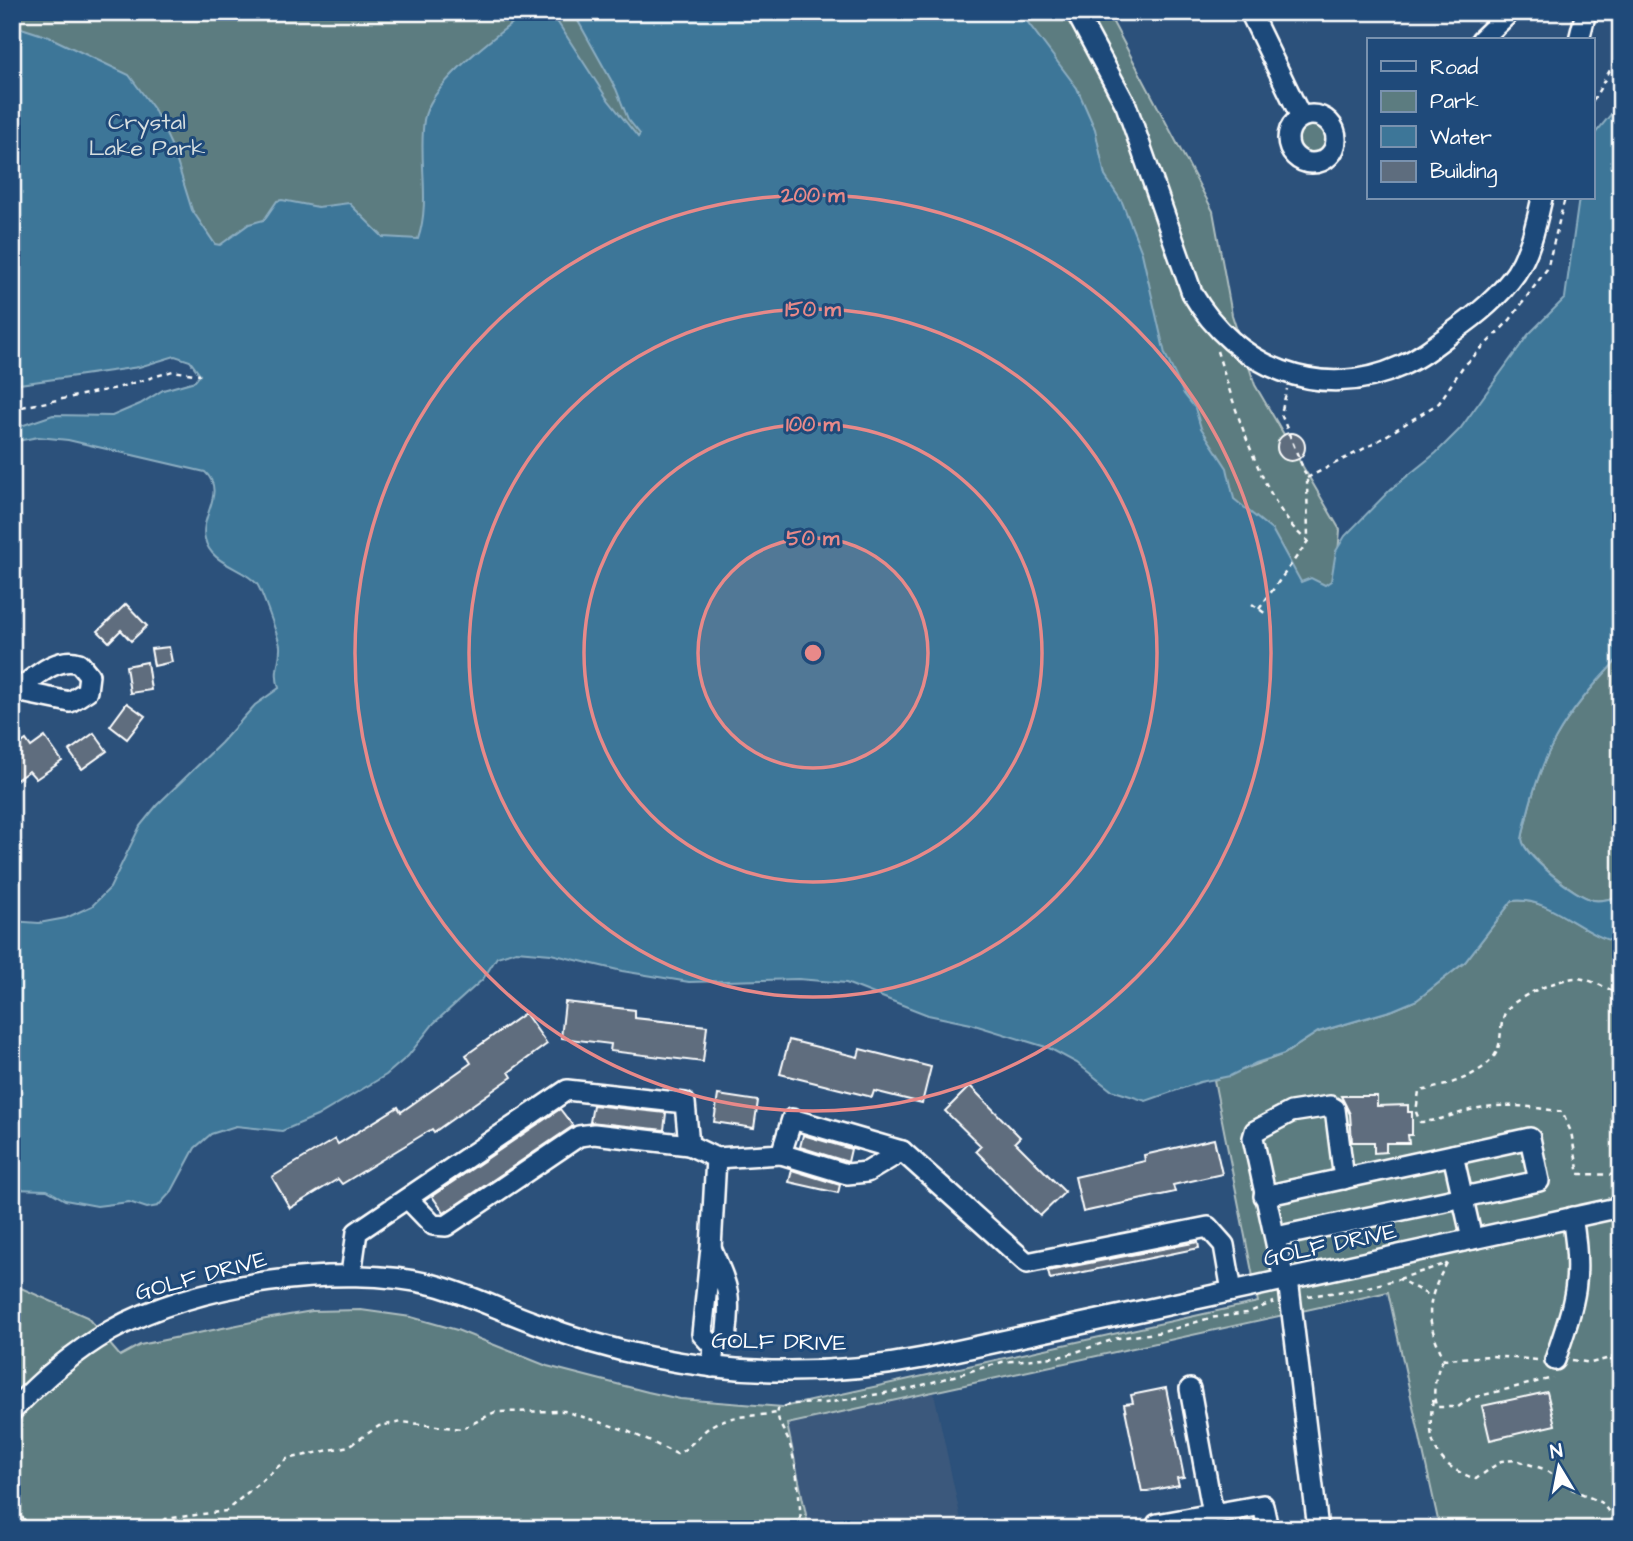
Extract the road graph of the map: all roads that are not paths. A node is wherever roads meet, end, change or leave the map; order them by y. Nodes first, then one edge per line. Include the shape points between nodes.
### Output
1 (1076, 12) edge
2 (1250, 12) edge
3 (1510, 12) edge
4 (1586, 12) edge
5 (1482, 38) edge
6 (1580, 38) edge
7 (1301, 117) dead end
8 (1541, 200) edge
9 (689, 1145) junction
10 (902, 1151) junction
11 (780, 1154) junction
12 (1453, 1155) junction
13 (716, 1158) junction
14 (1344, 1179) junction
15 (1264, 1196) junction
16 (1462, 1197) junction
17 (408, 1199) junction
18 (1621, 1207) edge
19 (1572, 1217) junction
20 (1276, 1237) junction
21 (1465, 1240) junction
22 (351, 1274) junction
23 (1286, 1279) junction
24 (1233, 1291) junction
25 (713, 1357) junction
26 (1555, 1360) road end
27 (1190, 1389) dead end
28 (12, 1411) edge
29 (1213, 1514) junction
30 (1157, 1524) dead end
31 (1268, 1529) edge
32 (1318, 1529) edge

1 - 8 street via 1126,105 1179,265 1196,300 1236,347 1290,375 1321,381 1359,379 1425,353 1479,313 1507,284 1529,247
2 - 7 street
3 - 5 street
4 - 6 street
9 - 13 street
9 - 17 street via 579,1136 446,1226 433,1225
9 - 17 street via 685,1103 568,1090
10 - 11 street via 866,1172 848,1174
10 - 11 street via 792,1119
10 - 24 street via 1027,1264 1208,1227 1224,1245
11 - 13 street
12 - 14 street
12 - 16 street
12 - 16 street via 1530,1138 1539,1181
13 - 25 street via 711,1248 729,1290 730,1307 726,1338
14 - 15 street
14 - 15 street via 1335,1109 1324,1105 1291,1112 1264,1124 1252,1138
15 - 20 street
16 - 20 street
16 - 21 street
17 - 22 street via 357,1232
18 - 19 street, GOLF DRIVE
19 - 21 street, GOLF DRIVE
19 - 26 street via 1578,1291
20 - 23 street
21 - 23 street, GOLF DRIVE
22 - 25 street, GOLF DRIVE via 430,1284 649,1357
22 - 28 street, GOLF DRIVE via 256,1284 133,1319 71,1358
23 - 24 street, GOLF DRIVE
23 - 32 street
24 - 25 street, GOLF DRIVE via 884,1365 806,1372
27 - 29 street
29 - 30 street
29 - 31 street via 1263,1505

